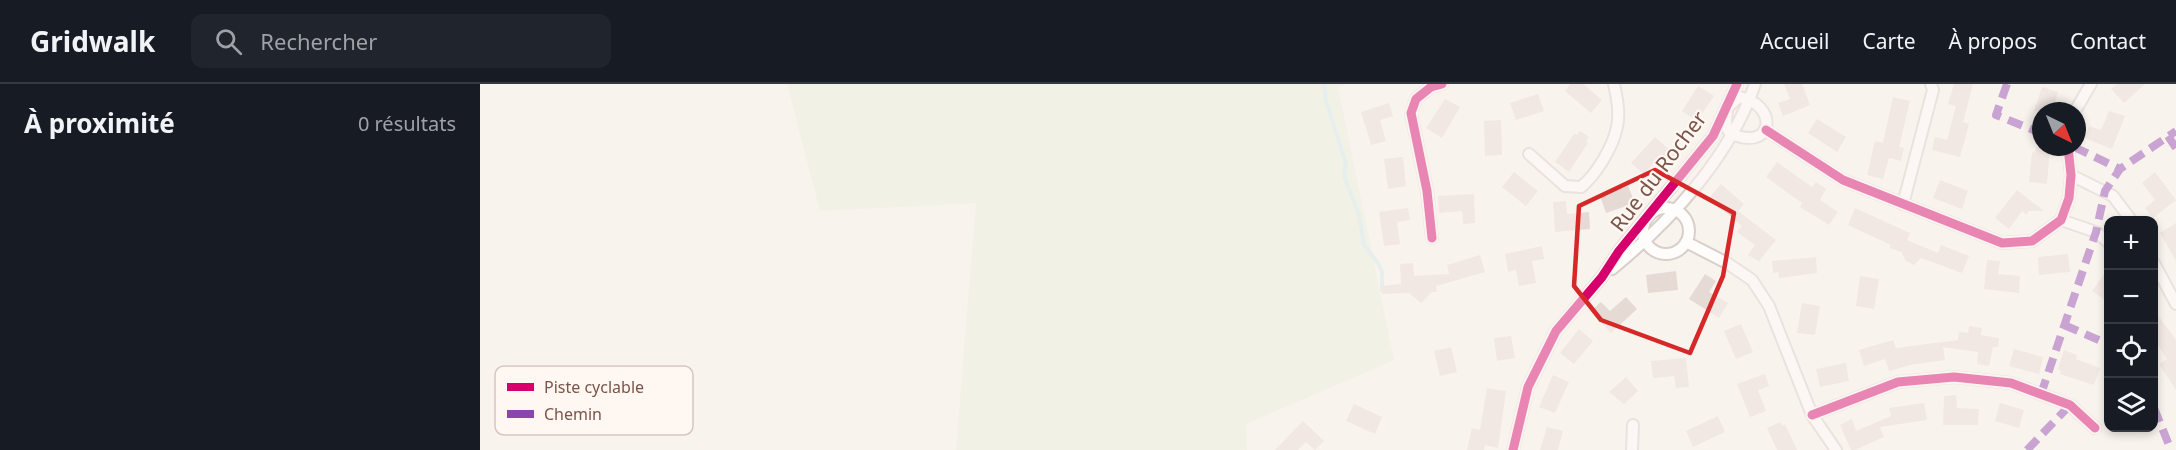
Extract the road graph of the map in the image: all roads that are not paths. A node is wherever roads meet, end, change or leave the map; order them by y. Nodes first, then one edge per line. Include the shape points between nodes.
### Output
1 (1442, 84) edge
2 (1614, 84) edge
3 (1737, 84) edge
4 (1755, 84) edge
5 (1931, 84) edge
6 (2091, 84) edge
7 (1750, 99) junction
8 (2080, 102) edge
9 (1727, 108) junction
10 (1766, 130) junction
11 (1732, 135) junction
12 (1529, 154) dead end
13 (2069, 156) edge
14 (2071, 175) junction
15 (1903, 204) junction
16 (1674, 209) junction
17 (1648, 216) junction
18 (2128, 216) edge
19 (2061, 220) junction
20 (1432, 238) dead end
21 (2104, 238) edge
22 (1644, 240) junction
23 (1686, 242) junction
24 (2157, 270) edge
25 (1602, 277) junction
26 (2158, 281) edge
27 (2166, 288) junction
28 (2176, 304) edge
29 (1812, 415) junction
30 (1633, 425) dead end
31 (2095, 428) dead end
32 (1513, 450) edge
33 (1632, 450) edge
34 (1836, 450) edge

1 - 20 street via 1416,99 1411,113
2 - 12 street via 1617,128 1594,176 1581,187 1565,186
3 - 9 street, Rue du Rocher
4 - 7 street, Rue du Rocher
5 - 15 street via 1933,90
6 - 8 street
7 - 9 street via 1739,97
7 - 10 street via 1761,106 1768,120
7 - 11 street, Rue du Rocher
9 - 11 street via 1727,127
9 - 17 street, Rue du Rocher via 1713,136
10 - 11 street via 1760,136 1745,139
10 - 15 street via 1843,180
11 - 16 street, Rue du Rocher via 1704,176
13 - 14 street
14 - 18 street via 2113,196
14 - 19 street via 2069,198
15 - 19 street via 2002,243 2032,241
16 - 17 street via 1663,208
16 - 22 street, Rue du Rocher
16 - 23 street via 1687,222
17 - 22 street via 1643,227
17 - 25 street, Rue du Rocher
19 - 21 street
22 - 23 street via 1662,254 1678,250
22 - 25 street, Rue du Rocher
23 - 29 street via 1752,280 1769,306
24 - 27 street
25 - 32 street via 1556,331 1539,361 1528,387
26 - 27 street
27 - 28 street
29 - 31 street via 1898,382 1954,377 2021,387 2070,405
29 - 34 street
30 - 33 street

